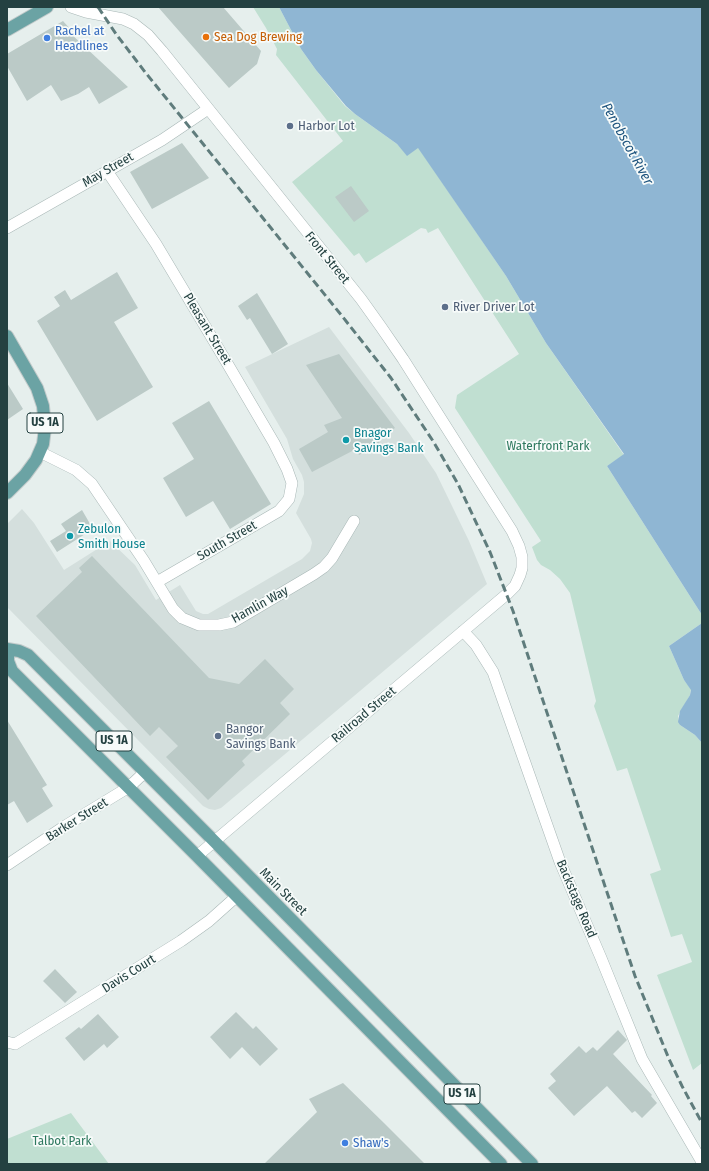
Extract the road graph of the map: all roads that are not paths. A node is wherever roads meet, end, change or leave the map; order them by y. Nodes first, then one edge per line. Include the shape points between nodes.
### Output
1 (43, 7) edge
2 (47, 7) edge
3 (71, 7) edge
4 (7, 29) edge
5 (208, 109) junction
6 (106, 171) junction
7 (7, 228) edge
8 (7, 336) edge
9 (40, 452) junction
10 (7, 493) edge
11 (290, 495) joint
12 (354, 521) dead end
13 (522, 568) joint
14 (157, 582) junction
15 (463, 631) junction
16 (8, 650) edge
17 (145, 772) junction
18 (129, 787) junction
19 (214, 841) junction
20 (197, 856) junction
21 (7, 865) edge
22 (237, 896) junction
23 (11, 1043) edge
24 (702, 1162) edge
25 (501, 1164) edge
26 (532, 1164) edge

1 - 4 street
2 - 4 main road
3 - 5 street, Front Street via 123,19 138,27 162,51
5 - 6 street, May Street via 162,140
5 - 13 street, Front Street via 361,299 392,343 512,530 521,552
6 - 7 street, May Street
6 - 11 street, Pleasant Street via 162,255 274,443 292,483
8 - 9 main road, US 1A via 32,378 41,399 45,428
9 - 10 main road, US 1A via 31,467
9 - 14 street, Hamlin Way via 76,470 92,484
11 - 14 street, South Street via 279,511
12 - 14 street, Hamlin Way via 336,553 320,571 226,624 199,625 182,618 173,609
13 - 15 street, Railroad Street via 518,581 511,590
15 - 19 street, Railroad Street
15 - 24 street, Backstage Road via 476,645 493,672 560,862 642,1059
16 - 17 main road, Main Street / US 1A via 28,655
16 - 18 main road, Main Street / US 1A via 8,662 12,671
17 - 18 street, Barker Street
17 - 19 main road, Main Street / US 1A
18 - 20 main road, Main Street / US 1A
18 - 21 street, Barker Street
19 - 20 street, Railroad Street
19 - 26 main road, Main Street / US 1A
20 - 22 main road, Main Street / US 1A
22 - 23 street, Davis Court via 181,941
22 - 25 main road, Main Street / US 1A

